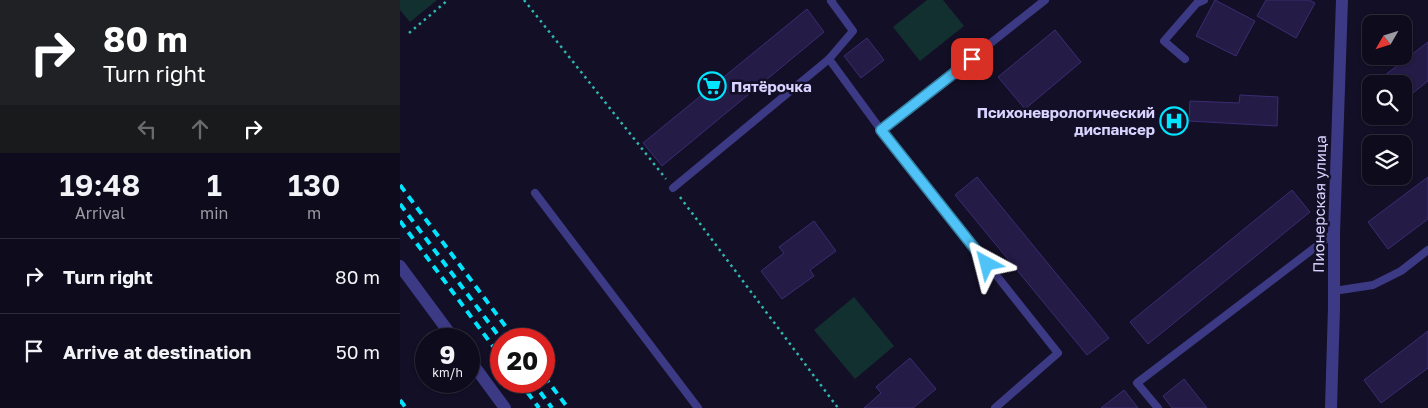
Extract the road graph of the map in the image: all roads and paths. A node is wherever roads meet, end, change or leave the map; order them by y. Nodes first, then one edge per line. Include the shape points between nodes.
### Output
1 (448, 0) edge
2 (524, 0) edge
3 (832, 0) edge
4 (1045, 0) edge
5 (1204, 0) edge
6 (1342, 0) edge
7 (409, 33) dead end
8 (1184, 59) dead end
9 (829, 60) junction
10 (881, 130) junction
11 (673, 188) junction
12 (535, 193) dead end
13 (1334, 233) junction
14 (1428, 250) edge
15 (400, 266) edge
16 (1334, 291) junction
17 (446, 328) edge
18 (480, 374) edge
19 (505, 408) edge
20 (698, 408) edge
21 (838, 408) edge
22 (995, 408) edge
23 (1158, 408) edge
24 (1331, 408) edge

1 - 7 path
2 - 11 path
3 - 9 lane via 853,31
4 - 10 lane
5 - 8 lane via 1197,3 1164,41
6 - 13 street, Пионерская улица
9 - 10 lane
9 - 11 lane
10 - 22 lane via 1058,353
11 - 21 path
12 - 20 lane
13 - 16 street, Пионерская улица
13 - 23 lane via 1137,383
14 - 16 lane via 1373,285
15 - 17 street
16 - 24 street, Пионерская улица
18 - 19 street

